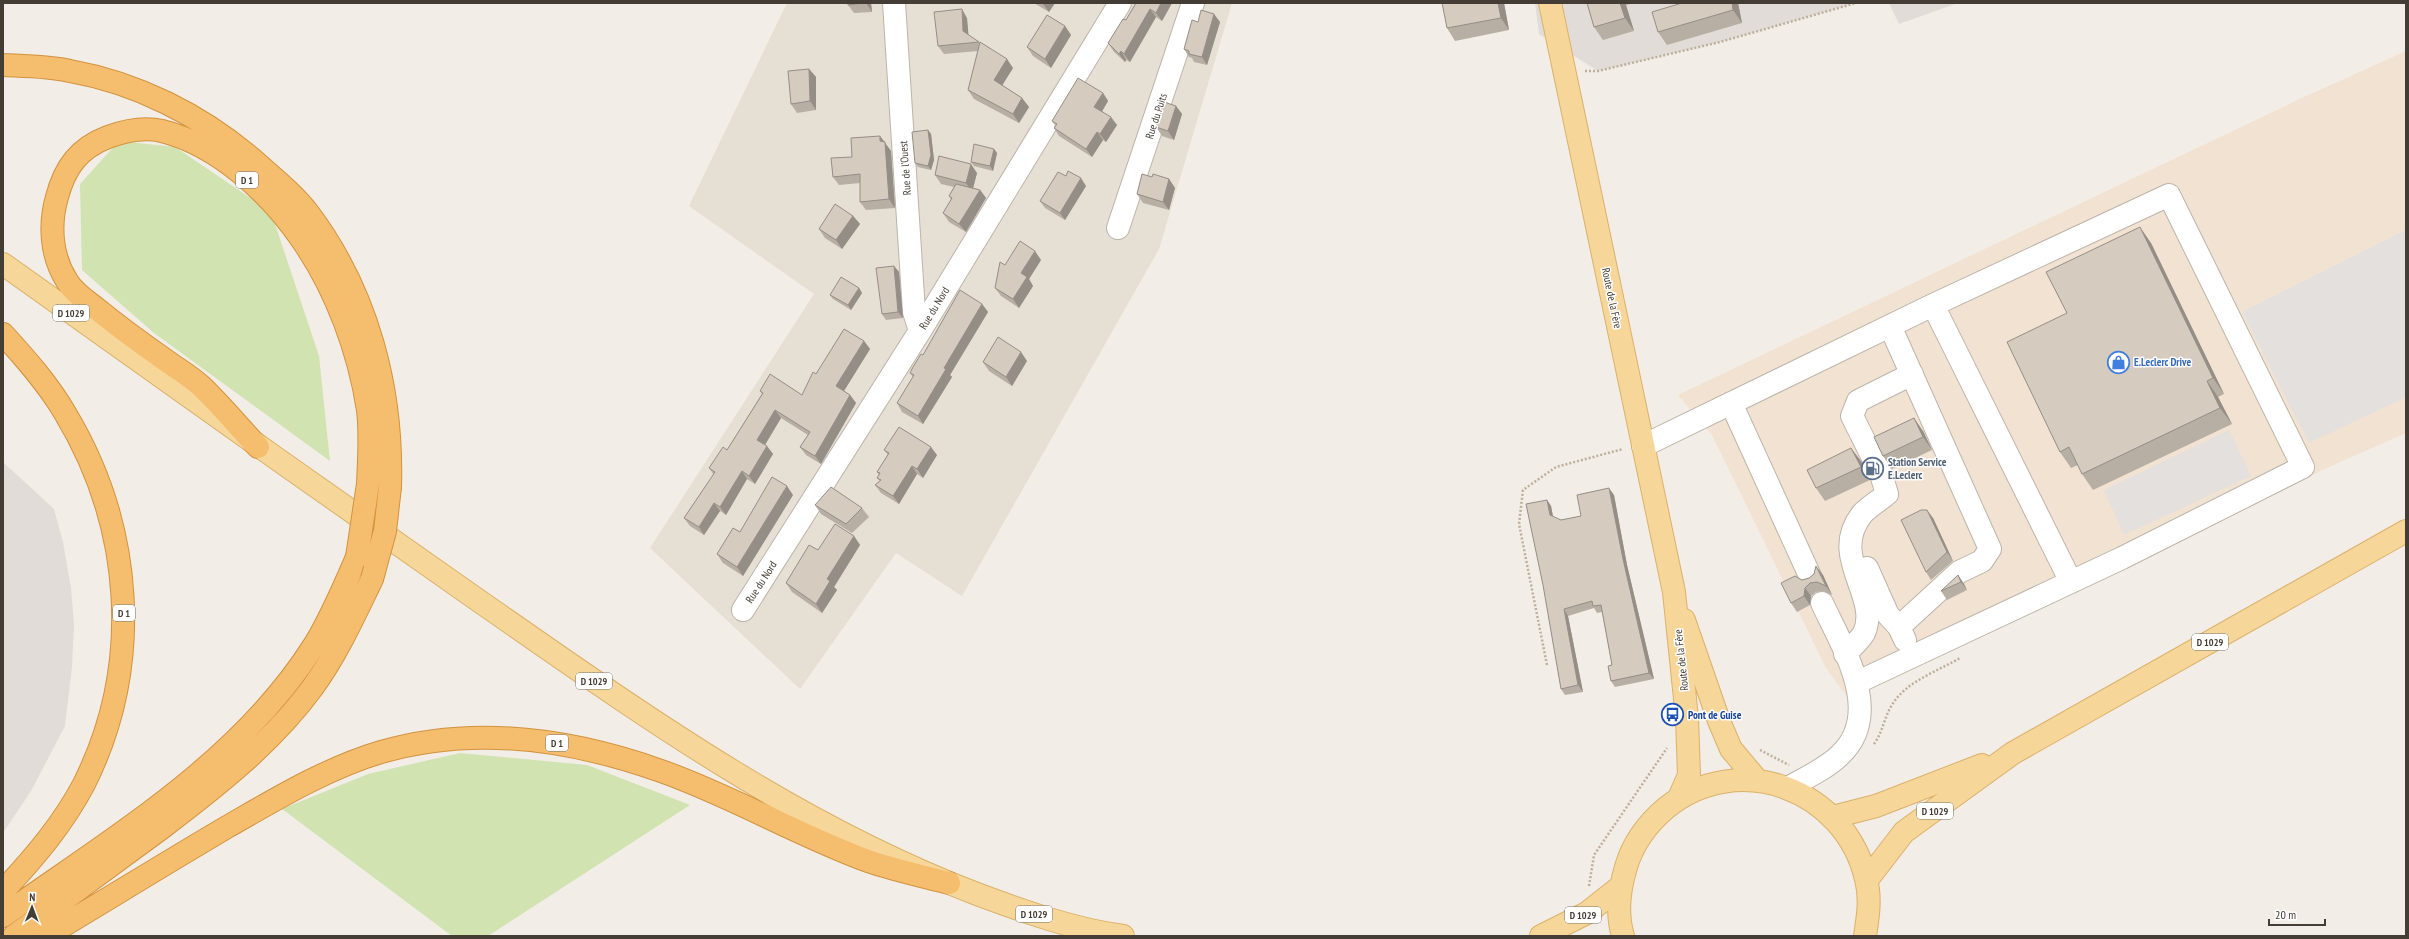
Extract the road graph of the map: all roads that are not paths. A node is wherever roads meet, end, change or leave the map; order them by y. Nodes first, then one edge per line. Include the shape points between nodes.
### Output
1 (894, 3) edge
2 (1120, 3) edge
3 (1193, 3) edge
4 (1550, 3) edge
5 (3, 65) edge
6 (1118, 228) dead end
7 (3, 264) edge
8 (1933, 305) junction
9 (1890, 326) junction
10 (920, 331) junction
11 (3, 334) edge
12 (1912, 374) junction
13 (1731, 403) junction
14 (1643, 446) junction
15 (258, 447) junction
16 (2406, 531) edge
17 (1852, 534) junction
18 (1810, 576) edge
19 (2071, 582) junction
20 (1674, 592) junction
21 (1822, 603) dead end
22 (743, 610) dead end
23 (1899, 627) junction
24 (1845, 654) junction
25 (1912, 657) junction
26 (1858, 682) junction
27 (2013, 753) junction
28 (1757, 780) junction
29 (1788, 788) junction
30 (1679, 798) junction
31 (1833, 817) junction
32 (1866, 880) junction
33 (949, 883) junction
34 (1620, 887) junction
35 (3, 891) edge
36 (3, 916) edge
37 (14, 936) edge
38 (46, 936) edge
39 (1123, 936) edge
40 (1541, 936) edge
41 (1623, 936) edge
42 (1865, 936) edge

1 - 10 street, Rue de l'Ouest via 914,312
2 - 10 street, Rue du Nord
3 - 6 street, Rue du Puits
4 - 14 main road, Route de la Fère
5 - 37 highway, D 1, bridge via 70,70 108,79 181,109 238,147 279,182 308,213 339,262 370,332 381,372 391,454 385,531 372,579 327,668 296,710 215,788
7 - 15 main road, D 1029
8 - 9 street
8 - 19 street
8 - 19 street via 2169,195 2303,467
9 - 12 street
9 - 13 street
10 - 22 street, Rue du Nord
11 - 35 highway, D 1 via 34,370 64,412 100,488 115,541 124,628 118,685 109,721 84,784 48,839
12 - 17 street via 1858,401 1852,416 1882,474 1887,494 1863,514
12 - 23 street via 1990,549 1982,561 1959,572
13 - 14 street
13 - 18 street
14 - 20 main road, Route de la Fère
15 - 33 main road, D 1029 via 674,736 827,826
15 - 36 highway, D 1, bridge via 200,386 128,334 76,292 67,281 53,243 52,222 55,204 74,160 84,148 96,141 138,130 160,130 204,149 231,166 256,188 302,240 333,297 357,358 368,411 368,484 357,557 335,608 315,644 269,705 239,736 174,792
16 - 27 main road, D 1029
17 - 23 street via 1888,615
17 - 24 street via 1851,564 1863,594 1867,614 1864,633
19 - 25 street
20 - 28 main road, Route de la Fère via 1718,721 1731,749
20 - 30 main road, Route de la Fère via 1687,718 1689,775
21 - 24 street
23 - 25 street
24 - 26 street
25 - 26 street
26 - 29 street via 1859,717 1855,734 1841,755
27 - 31 main road, D 1029 via 1876,806
27 - 32 main road, D 1029 via 1904,832
28 - 29 main road
28 - 30 main road via 1716,783
29 - 31 main road via 1812,800
30 - 34 main road via 1651,821 1630,852
31 - 32 main road via 1860,857
32 - 42 main road via 1869,908
33 - 38 highway, D 1 via 869,861 710,790 614,756 552,742 515,738 460,739 390,750 349,762 282,795
33 - 39 main road, D 1029 via 1027,912 1091,931
34 - 40 main road, D 1029 via 1587,913
34 - 41 main road via 1619,909

